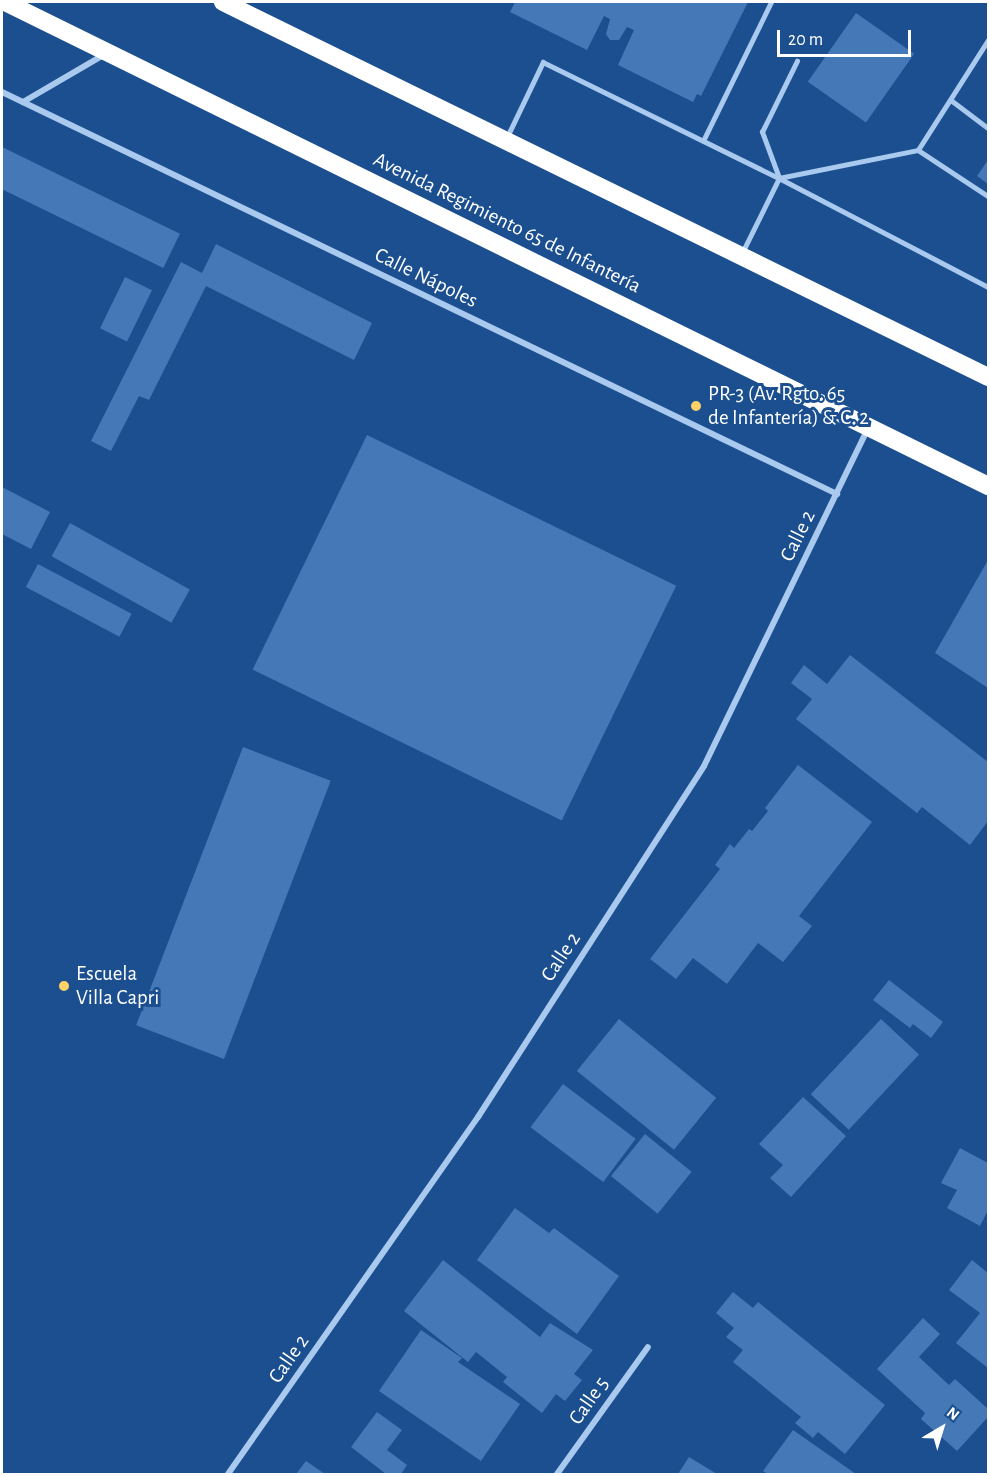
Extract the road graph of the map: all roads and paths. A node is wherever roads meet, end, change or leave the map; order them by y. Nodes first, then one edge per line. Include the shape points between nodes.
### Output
1 (5, 2) edge
2 (223, 2) edge
3 (771, 2) edge
4 (988, 40) edge
5 (983, 50) junction
6 (108, 52) junction
7 (988, 53) edge
8 (797, 61) dead end
9 (2, 92) edge
10 (951, 100) junction
11 (23, 102) junction
12 (988, 128) edge
13 (505, 140) junction
14 (703, 141) junction
15 (918, 150) junction
16 (778, 178) junction
17 (988, 196) edge
18 (741, 255) junction
19 (988, 287) edge
20 (988, 377) edge
21 (869, 427) junction
22 (988, 486) edge
23 (837, 494) junction
24 (648, 1347) dead end
25 (228, 1474) edge
26 (557, 1474) edge

1 - 6 highway, Avenida Regimiento 65 de Infantería
2 - 13 highway
3 - 14 lane
4 - 5 lane
5 - 7 lane
5 - 10 lane
6 - 11 street
6 - 21 highway, Avenida Regimiento 65 de Infantería
8 - 16 lane via 762,132
9 - 11 street, Calle Nápoles
10 - 12 lane
10 - 15 lane
11 - 23 street, Calle Nápoles
13 - 14 lane via 543,62
13 - 18 highway
14 - 16 lane
15 - 16 lane
15 - 17 lane
16 - 18 lane
16 - 19 lane
18 - 20 highway
21 - 22 highway, Avenida Regimiento 65 de Infantería
21 - 23 street, Calle 2
23 - 25 street, Calle 2 via 704,766 477,1118
24 - 26 street, Calle 5

